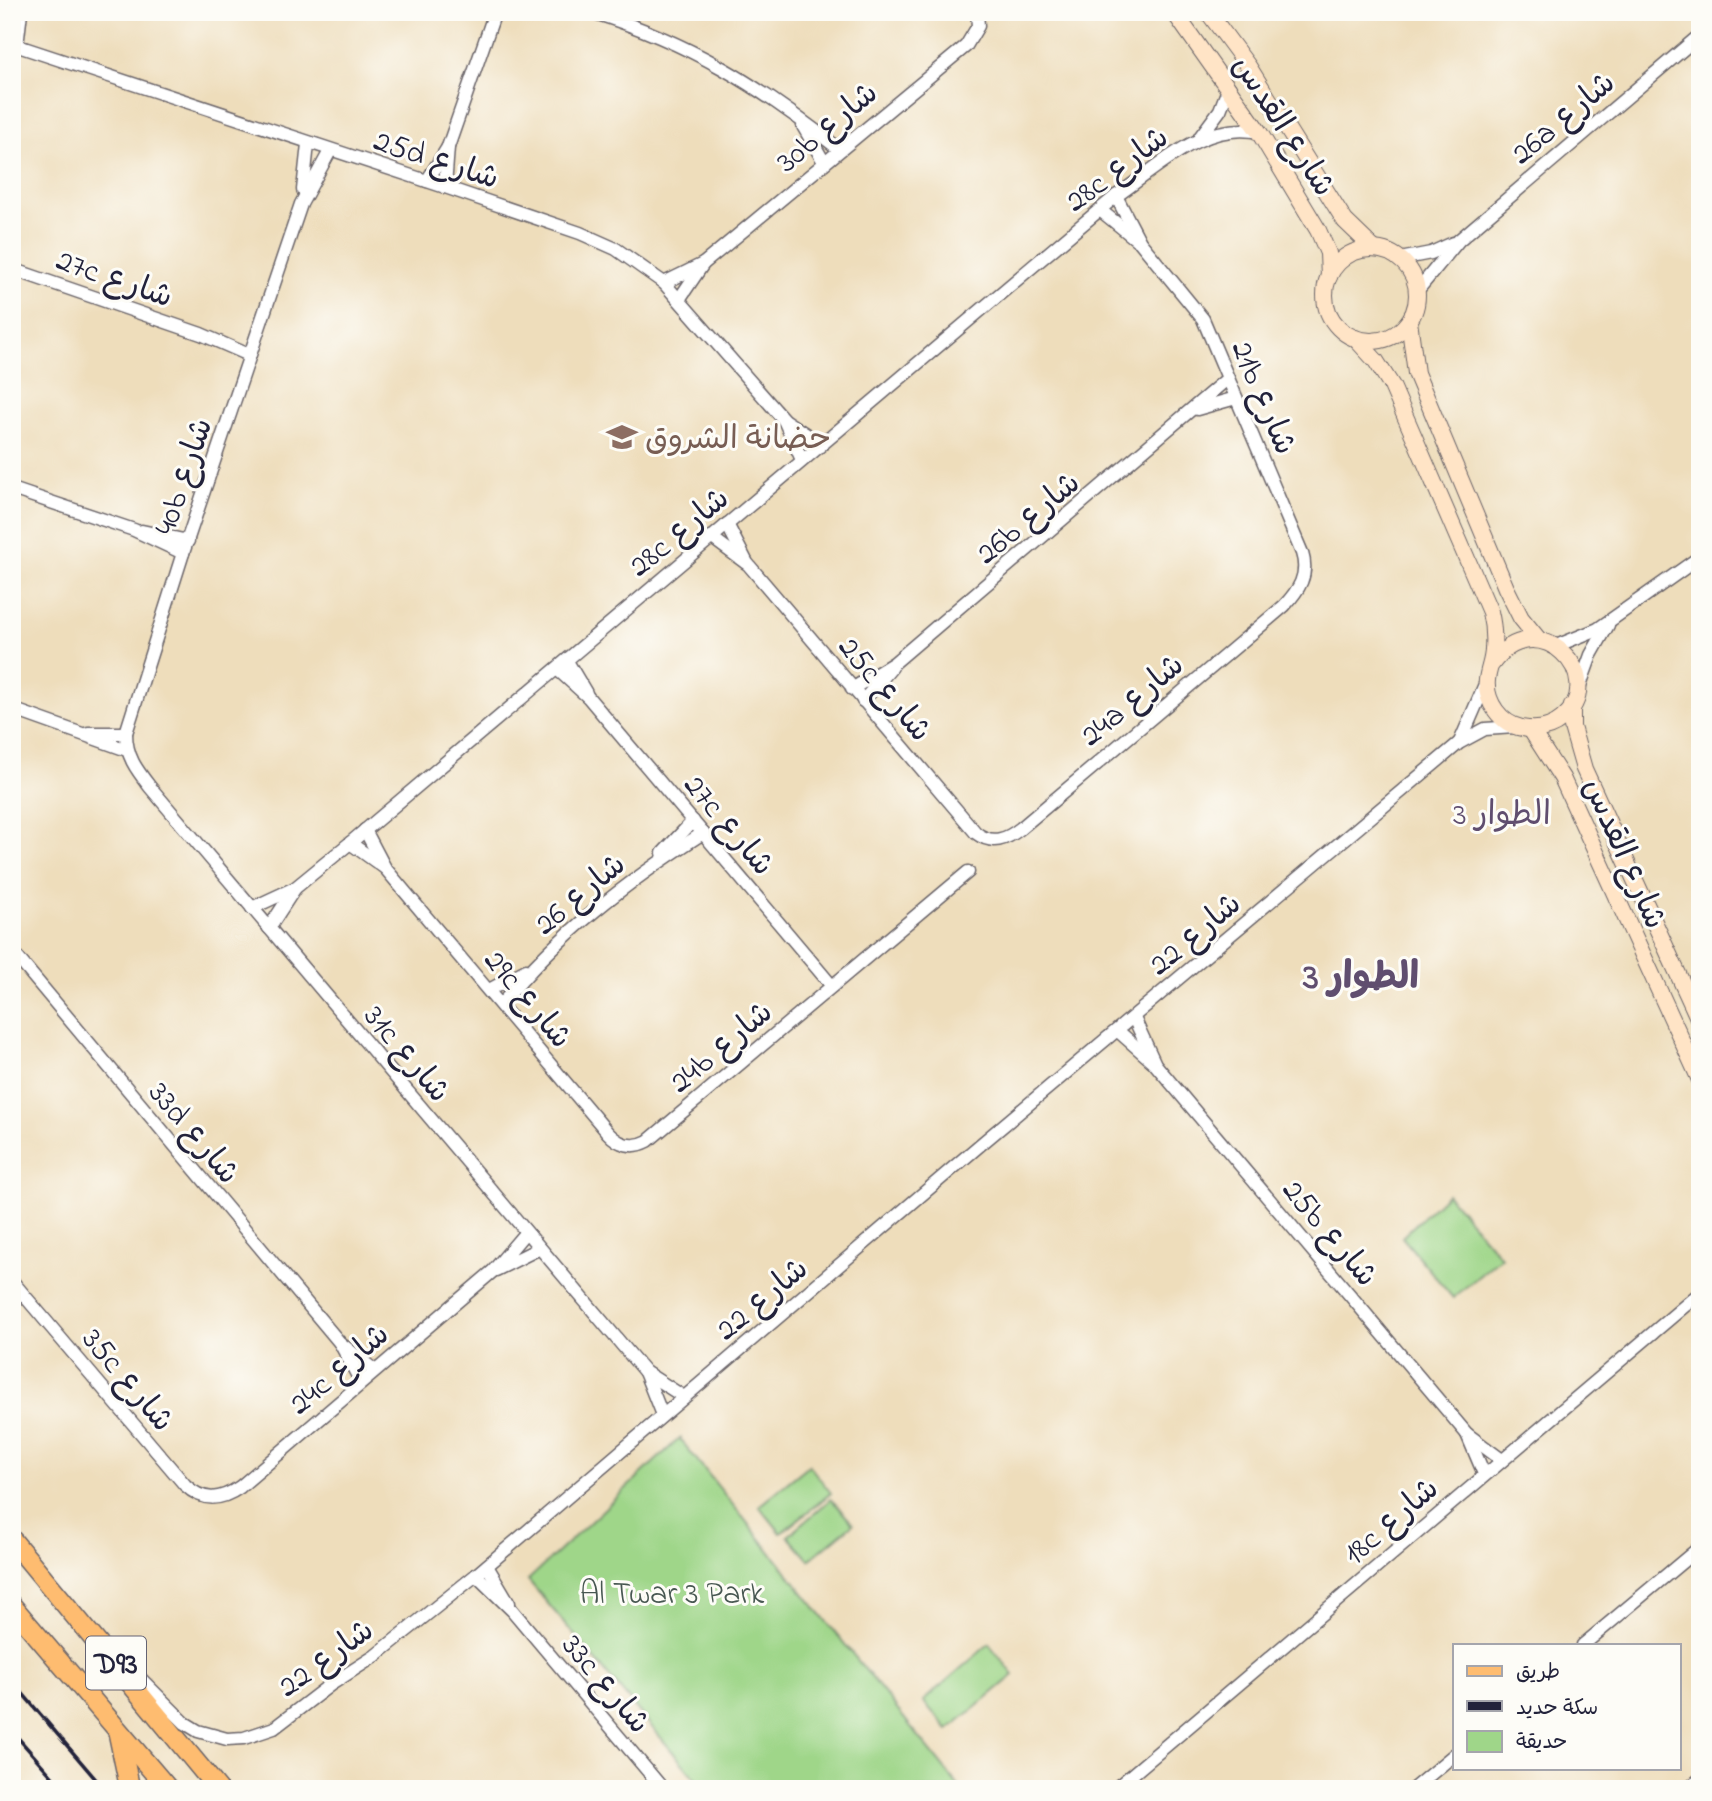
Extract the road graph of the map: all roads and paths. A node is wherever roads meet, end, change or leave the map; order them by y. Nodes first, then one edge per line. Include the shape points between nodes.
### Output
1 (15, 12) edge
2 (21, 12) edge
3 (592, 12) edge
4 (1174, 12) edge
5 (1208, 12) edge
6 (492, 15) edge
7 (12, 18) edge
8 (977, 19) edge
9 (1698, 40) edge
10 (15, 45) edge
11 (1229, 87) junction
12 (800, 120) junction
13 (1259, 132) junction
14 (1197, 140) junction
15 (308, 144) junction
16 (448, 147) junction
17 (839, 149) junction
18 (330, 151) junction
19 (824, 162) junction
20 (427, 181) junction
21 (445, 187) junction
22 (1116, 196) junction
23 (301, 205) junction
24 (1100, 209) junction
25 (1459, 240) junction
26 (1140, 242) junction
27 (1374, 249) junction
28 (1400, 259) junction
29 (703, 264) junction
30 (12, 269) edge
31 (1329, 277) junction
32 (664, 283) junction
33 (1417, 291) junction
34 (680, 298) junction
35 (1409, 321) junction
36 (1355, 338) junction
37 (251, 350) junction
38 (1227, 379) junction
39 (1236, 398) junction
40 (1193, 411) junction
41 (784, 420) junction
42 (821, 444) junction
43 (802, 460) junction
44 (12, 489) edge
45 (727, 524) junction
46 (711, 537) junction
47 (185, 547) junction
48 (1700, 557) edge
49 (747, 563) junction
50 (1299, 588) joint
51 (1612, 619) junction
52 (1539, 640) junction
53 (1556, 646) junction
54 (894, 663) junction
55 (562, 665) junction
56 (1489, 673) junction
57 (852, 689) junction
58 (1575, 700) junction
59 (863, 701) junction
60 (12, 709) edge
61 (1523, 728) junction
62 (84, 733) junction
63 (126, 733) junction
64 (1460, 743) junction
65 (127, 750) junction
66 (133, 765) joint
67 (693, 821) junction
68 (365, 830) junction
69 (703, 833) junction
70 (991, 841) joint
71 (350, 843) junction
72 (659, 859) junction
73 (385, 868) junction
74 (968, 872) dead end
75 (295, 888) junction
76 (252, 908) junction
77 (269, 928) junction
78 (12, 951) edge
79 (532, 967) junction
80 (832, 986) junction
81 (489, 990) junction
82 (502, 1004) junction
83 (1134, 1018) junction
84 (1700, 1022) edge
85 (1118, 1031) junction
86 (1155, 1064) junction
87 (1700, 1080) edge
88 (642, 1144) joint
89 (525, 1233) junction
90 (538, 1249) junction
91 (493, 1272) junction
92 (12, 1281) edge
93 (1700, 1293) edge
94 (340, 1343) junction
95 (374, 1370) junction
96 (645, 1372) junction
97 (361, 1382) junction
98 (684, 1397) junction
99 (662, 1415) junction
100 (1467, 1434) junction
101 (1502, 1460) junction
102 (1484, 1474) junction
103 (214, 1499) joint
104 (12, 1540) edge
105 (1700, 1547) edge
106 (487, 1566) junction
107 (476, 1575) junction
108 (12, 1606) edge
109 (512, 1610) junction
110 (80, 1619) junction
111 (1584, 1644) edge
112 (117, 1728) junction
113 (1453, 1756) edge
114 (1700, 1779) edge
115 (130, 1789) edge
116 (169, 1789) edge
117 (218, 1789) edge
118 (663, 1789) edge
119 (1115, 1789) edge
120 (1413, 1789) edge
121 (1688, 1789) edge

1 - 7 street
2 - 10 street
3 - 12 street via 698,52
4 - 11 main road, شارع القدس
5 - 27 main road, شارع القدس via 1248,66 1345,221
6 - 16 street
8 - 17 street, 30b شارع via 966,46
9 - 25 street, 26a شارع
10 - 15 street, 25d شارع
11 - 13 main road, شارع القدس
11 - 14 street, 28c شارع via 1214,121
12 - 17 street
12 - 19 street
13 - 14 street, 28c شارع via 1234,129
13 - 31 main road, شارع القدس via 1318,230 1328,253
14 - 22 street, 28c شارع
15 - 18 street, 25d شارع
15 - 23 street, 40b شارع
16 - 20 street
16 - 21 street
17 - 19 street, 30b شارع
18 - 20 street, 25d شارع
18 - 23 street, 40b شارع
19 - 29 street, 30b شارع
20 - 21 street, 25d شارع
21 - 32 street, 25d شارع via 597,240
22 - 24 street, 28c شارع
22 - 26 street, 21b شارع
23 - 37 street, 40b شارع
24 - 26 street, 21b شارع
24 - 42 street, 28c شارع
25 - 28 street, 26a شارع via 1431,253
25 - 33 street, 26a شارع
26 - 38 street, 21b شارع via 1197,309
27 - 28 main road
27 - 31 main road via 1347,256
28 - 33 main road via 1409,268
29 - 32 street, 30b شارع
29 - 34 street, 30b شارع
30 - 37 street, 27c شارع
31 - 36 main road via 1329,314
32 - 34 street, 25d شارع
33 - 35 main road
34 - 41 street, 25d شارع
35 - 36 main road via 1385,339
35 - 52 main road via 1413,360 1429,407 1515,606
36 - 56 main road via 1392,386 1485,596 1493,627
37 - 47 street, 40b شارع
38 - 39 street, 21b شارع
38 - 40 street, 26b شارع
39 - 40 street, 26b شارع
39 - 50 street, 21b شارع via 1302,553 1305,571
40 - 54 street, 26b شارع
41 - 42 street, 25d شارع
41 - 43 street, 25d شارع
42 - 43 street, 28c شارع
43 - 45 street, 28c شارع
44 - 47 street
45 - 46 street, 28c شارع
45 - 49 street, 25c شارع
46 - 49 street, 25c شارع
46 - 55 street, 28c شارع
47 - 63 street, 40b شارع
48 - 51 street
49 - 57 street, 25c شارع
50 - 70 street, 24a شارع via 1014,834
51 - 53 street via 1585,636
51 - 58 street via 1591,655
52 - 53 main road
52 - 56 main road via 1511,644
53 - 58 main road via 1574,666
54 - 57 street, 26b شارع
54 - 59 street, 26b شارع
55 - 67 street, 27c شارع
55 - 68 street, 28c شارع
56 - 61 main road via 1493,708
56 - 64 street, شارع 22
57 - 59 street, 25c شارع
58 - 61 main road via 1555,724
58 - 84 main road, شارع القدس via 1574,738 1584,769
59 - 70 street, 25c شارع via 976,833
60 - 62 street
61 - 64 street, شارع 22 via 1485,729
61 - 87 main road, شارع القدس via 1562,778
62 - 63 street
62 - 65 street
63 - 65 street, 40b شارع
64 - 83 street, شارع 22
65 - 66 street, 40b شارع
66 - 76 street, 31c شارع
67 - 69 street, 27c شارع
67 - 72 street, شارع 26
68 - 71 street, 28c شارع
68 - 73 street, 29c شارع
69 - 72 street, شارع 26
69 - 80 street, 27c شارع
71 - 73 street, 29c شارع
71 - 75 street, 28c شارع
72 - 79 street, شارع 26
73 - 81 street, 29c شارع
74 - 80 street, 24b شارع
75 - 76 street, 28c شارع
75 - 77 street, 28c شارع
76 - 77 street, 31c شارع
77 - 89 street, 31c شارع
78 - 94 street, 33d شارع
79 - 81 street, شارع 26
79 - 82 street, شارع 26
80 - 88 street, 24b شارع
81 - 82 street, 29c شارع
82 - 88 street, 29c شارع via 608,1133 625,1144
83 - 85 street, شارع 22
83 - 86 street, 25b شارع
85 - 86 street, 25b شارع
85 - 98 street, شارع 22
86 - 100 street, 25b شارع
89 - 90 street, 31c شارع
89 - 91 street, 24c شارع
90 - 91 street, 24c شارع
90 - 96 street, 31c شارع
91 - 95 street, 24c شارع
92 - 103 street, 35c شارع via 185,1485
93 - 101 street, 18c شارع
94 - 95 street, 33d شارع
94 - 97 street, 33d شارع
95 - 97 street, 24c شارع
96 - 98 street, 31c شارع
96 - 99 street, 31c شارع
97 - 103 street, 24c شارع via 240,1487
98 - 99 street, شارع 22
99 - 106 street, شارع 22
100 - 101 street, 25b شارع
100 - 102 street, 25b شارع
101 - 102 street, 18c شارع
102 - 119 street, 18c شارع
104 - 110 main road, D93
105 - 111 street
106 - 107 street, شارع 22
106 - 109 street, 33c شارع
107 - 109 street, 33c شارع
107 - 110 street, شارع 22 via 274,1728 227,1739 185,1723
108 - 112 main road, D93
109 - 118 street, 33c شارع
110 - 117 main road, D93
112 - 115 main road
112 - 116 main road, D93
113 - 120 street
114 - 121 street

